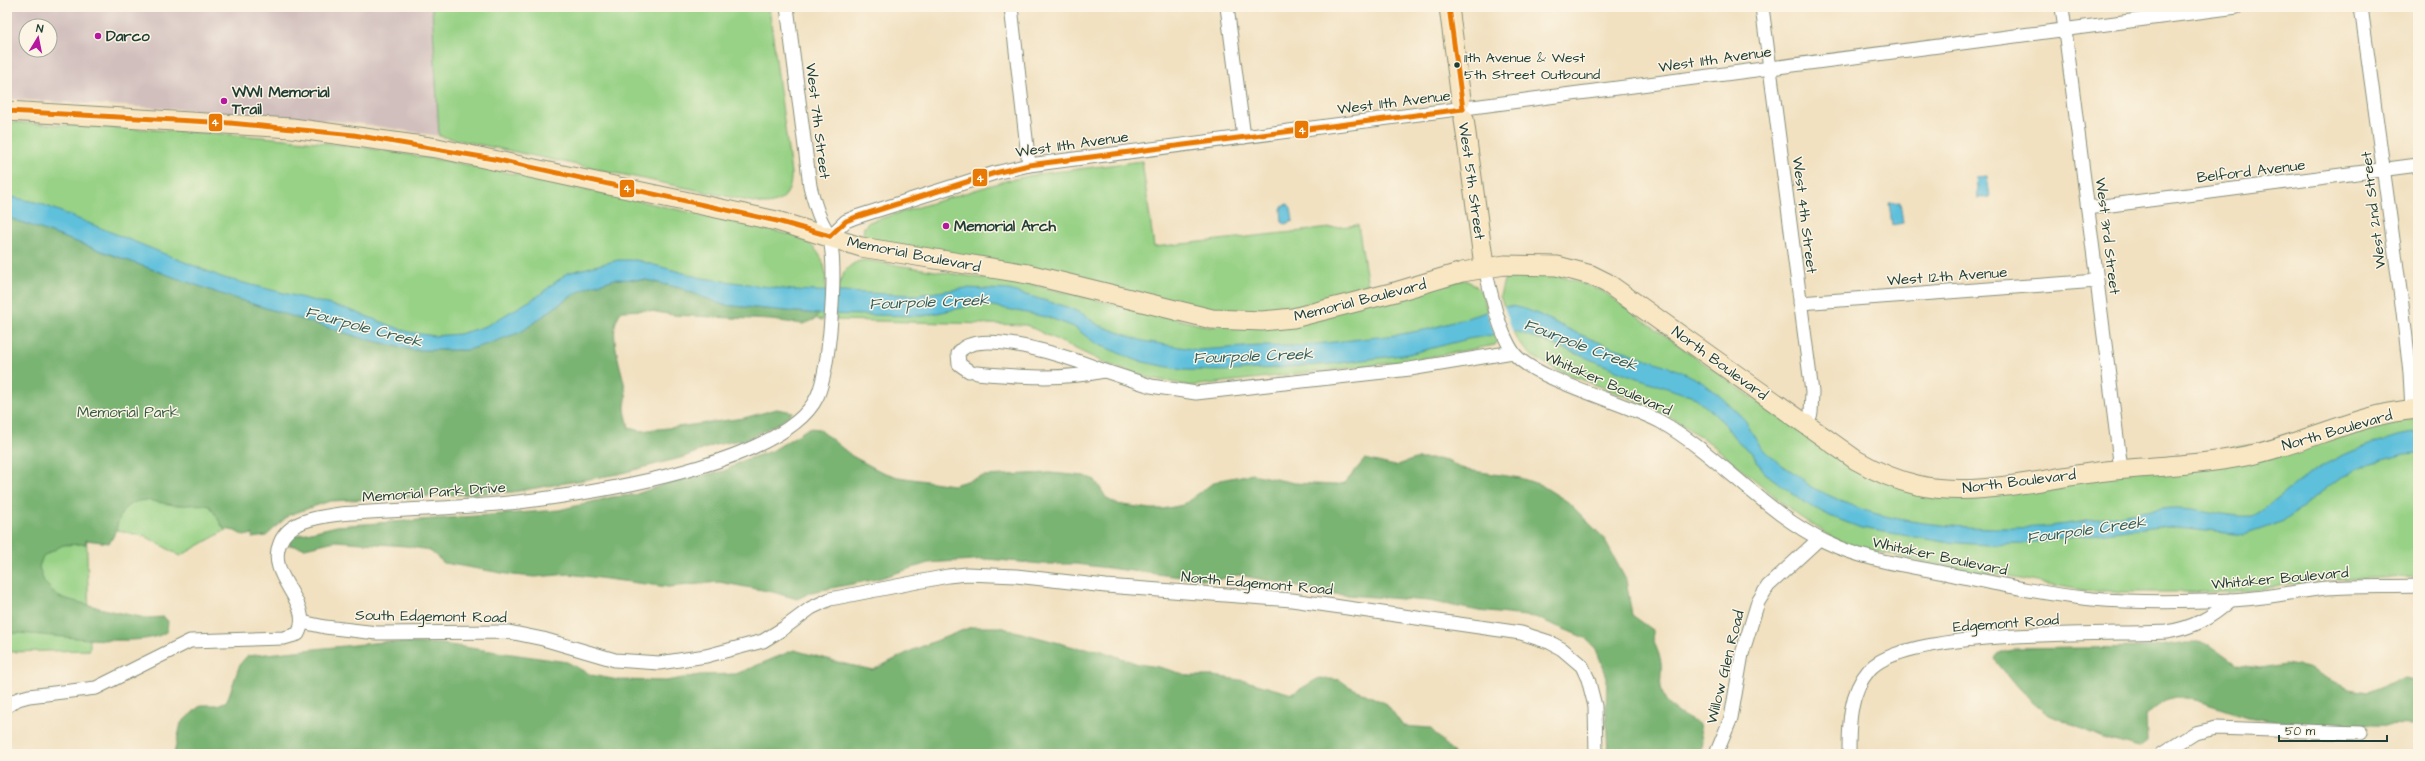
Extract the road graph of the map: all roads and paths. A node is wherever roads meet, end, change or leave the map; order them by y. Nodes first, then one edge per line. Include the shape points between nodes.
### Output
1 (787, 7) edge
2 (1011, 7) edge
3 (1227, 7) edge
4 (1449, 7) edge
5 (1762, 7) edge
6 (2062, 7) edge
7 (2237, 7) edge
8 (2362, 7) edge
9 (2065, 30) junction
10 (1769, 68) junction
11 (1463, 109) junction
12 (7, 111) edge
13 (1244, 137) junction
14 (1029, 165) junction
15 (2418, 165) edge
16 (2384, 169) junction
17 (2088, 208) junction
18 (830, 236) junction
19 (1484, 263) junction
20 (2097, 281) junction
21 (1800, 303) junction
22 (1513, 352) junction
23 (1105, 371) junction
24 (2415, 409) edge
25 (1807, 426) junction
26 (2121, 469) junction
27 (1819, 539) junction
28 (2418, 586) edge
29 (830, 599) joint
30 (2231, 600) junction
31 (302, 622) junction
32 (7, 706) edge
33 (2361, 733) dead end
34 (1596, 754) edge
35 (1716, 754) edge
36 (1849, 754) edge
37 (2162, 754) edge

1 - 18 street, West 7th Street via 811,190 815,207
2 - 14 street
3 - 13 street
4 - 11 street, West 5th Street
5 - 10 street, West 4th Street
6 - 9 street, West 3rd Street
7 - 9 street, West 11th Avenue
8 - 16 street, West 2nd Street
9 - 10 street, West 11th Avenue
9 - 17 street, West 3rd Street
10 - 11 street, West 11th Avenue
10 - 21 street, West 4th Street
11 - 13 street, West 11th Avenue
11 - 19 street, West 5th Street
12 - 18 street, Memorial Boulevard via 230,123 362,136 501,160 777,220
13 - 14 street, West 11th Avenue
14 - 18 street, West 11th Avenue via 1001,171 856,216 846,221
15 - 16 street, Belford Avenue
16 - 17 street, Belford Avenue
16 - 24 street, West 2nd Street
17 - 20 street, West 3rd Street
18 - 19 street, Memorial Boulevard via 874,250 1028,274 1185,314 1238,321 1285,319 1324,311 1462,272
18 - 31 street, Memorial Park Drive via 834,262 825,369 814,402 785,430 741,452 699,467 556,498 340,514 300,523 282,537 276,559 278,570 298,607
19 - 22 street, West 5th Street via 1496,309
19 - 25 street, North Boulevard via 1544,265 1574,269 1591,275 1626,296
20 - 21 street, West 12th Avenue
20 - 26 street, West 3rd Street
21 - 25 street, West 4th Street via 1812,397
22 - 23 street via 1410,369 1196,393 1151,386
22 - 27 street, Whitaker Boulevard via 1536,370 1643,413 1679,433 1795,524
23 - 23 street via 1076,376 1036,377 973,372 959,364 958,354 966,344 983,341 1064,357
24 - 26 street, North Boulevard via 2372,417 2256,453 2220,460
25 - 26 street, North Boulevard via 1874,470 1932,487 1982,488
27 - 30 street, Whitaker Boulevard via 1857,555 2044,592 2092,599
27 - 35 street, Willow Glen Road via 1768,586 1758,602 1742,654 1731,718
28 - 30 street, Whitaker Boulevard via 2327,588
29 - 31 street, South Edgemont Road via 811,608 762,641 706,656 659,663 615,660 509,632 377,633
29 - 34 street, North Edgemont Road via 948,576 1016,576 1106,586 1292,600 1521,633 1562,649 1582,666 1595,706
30 - 36 street, Edgemont Road via 2206,620 2193,626 2166,632 1998,637 1914,649 1888,657 1869,670 1858,686 1851,714
31 - 32 street via 298,634 291,637 190,641 96,688 29,696
33 - 37 street via 2216,728 2195,733

